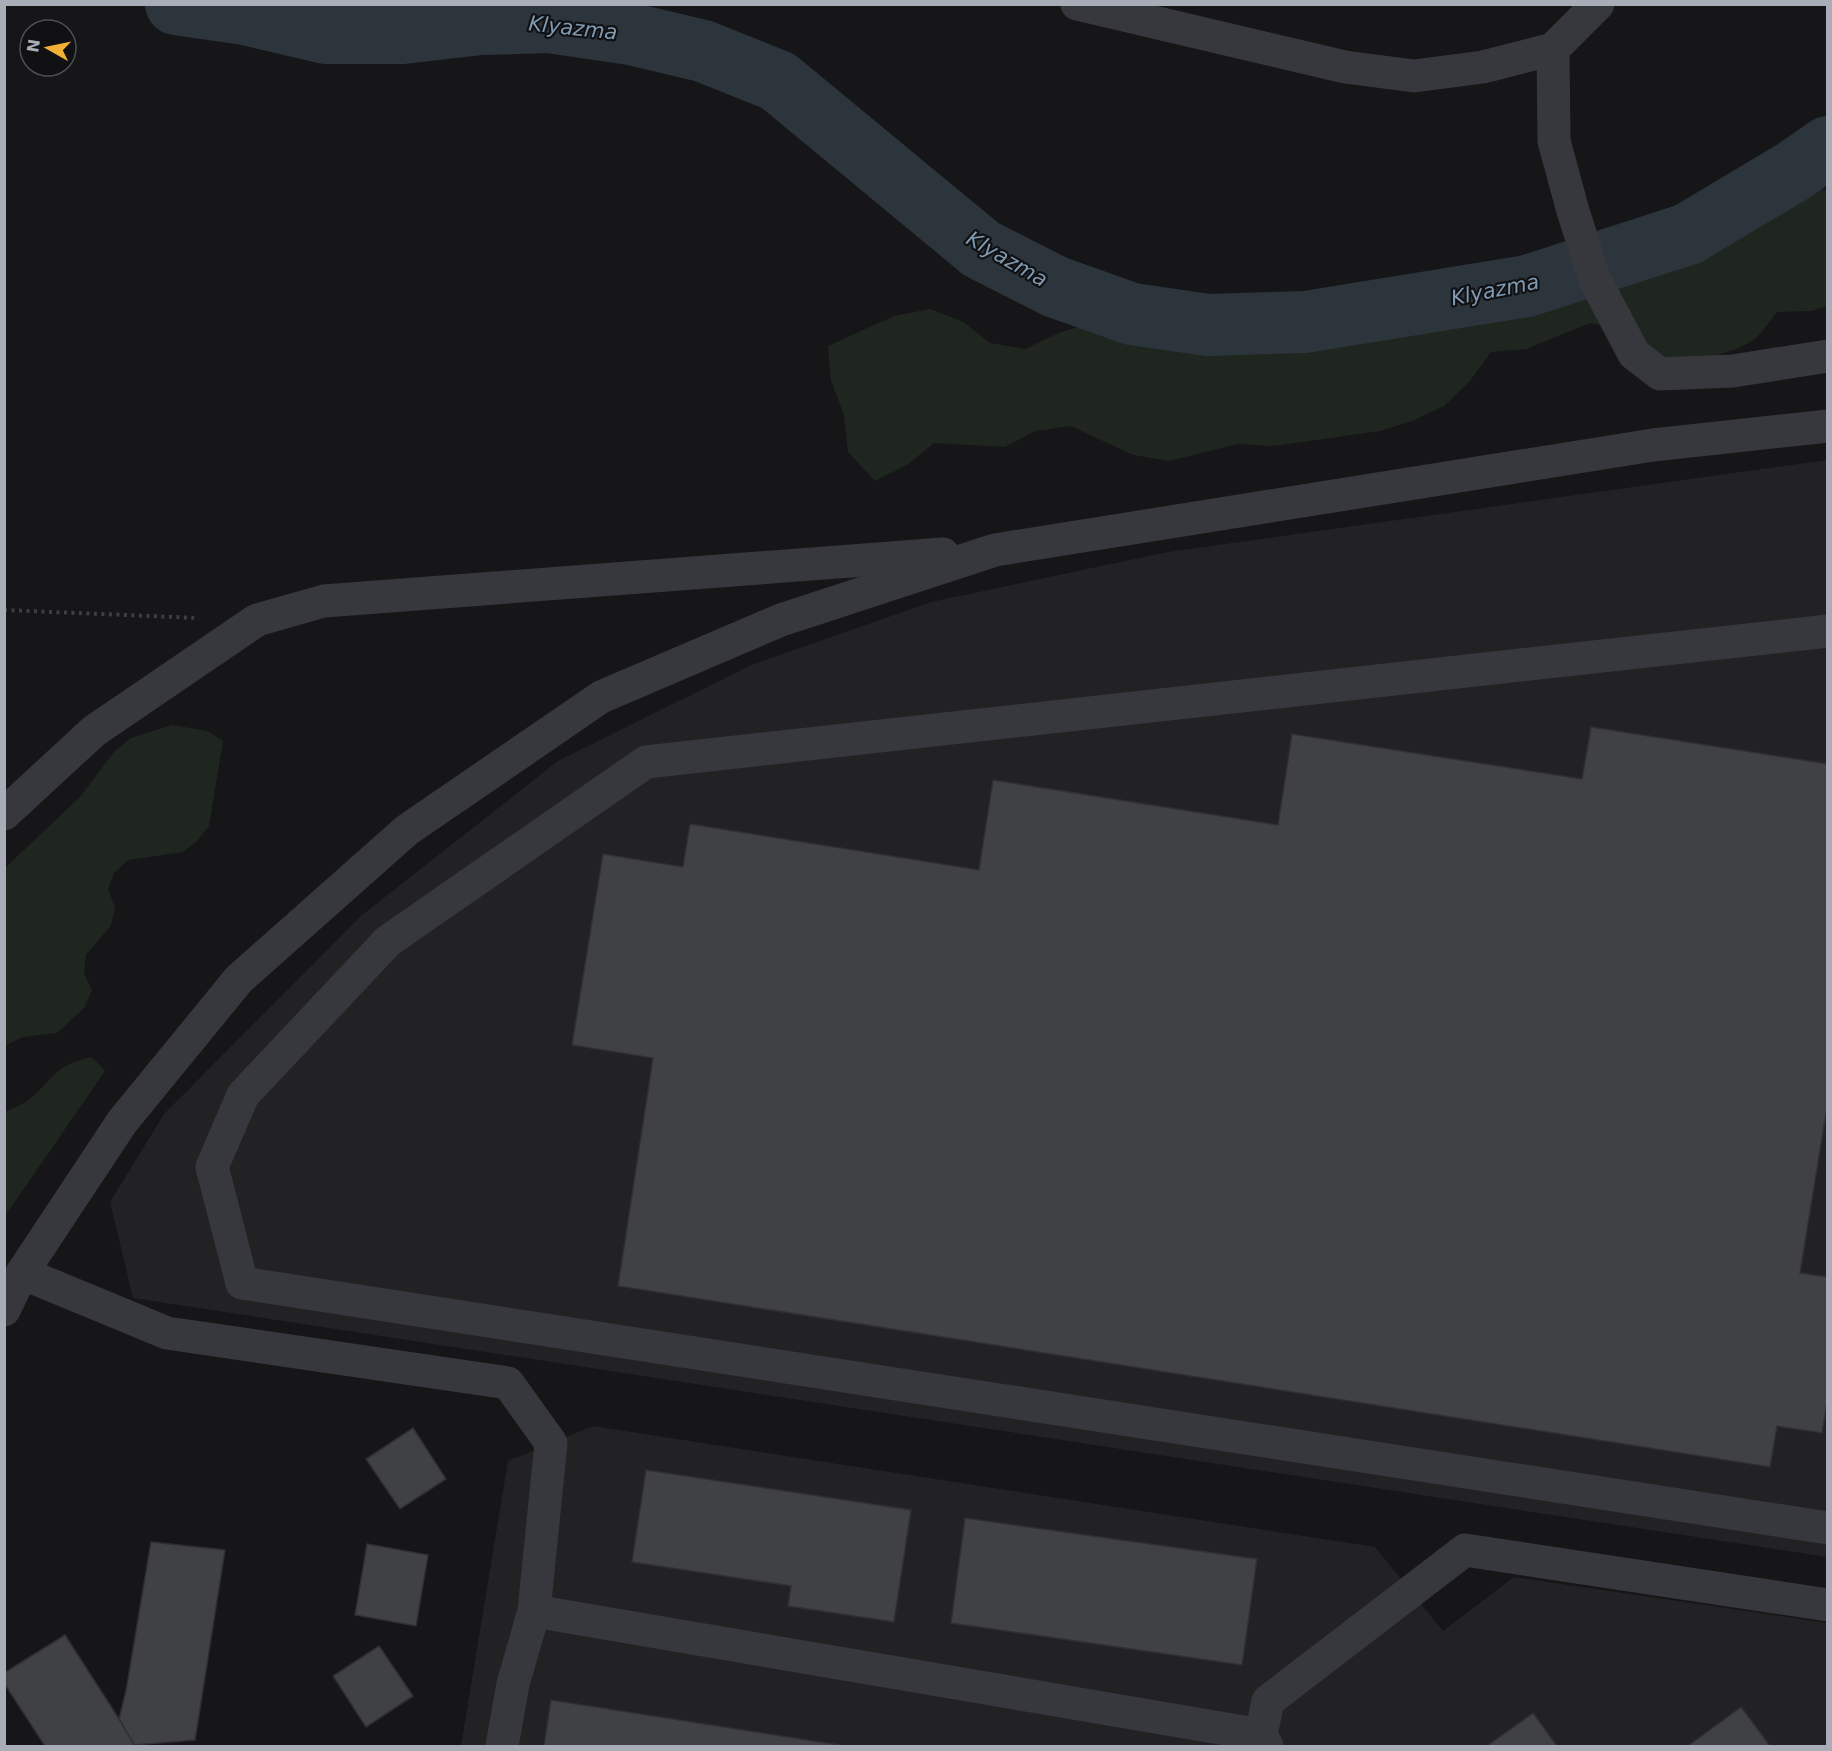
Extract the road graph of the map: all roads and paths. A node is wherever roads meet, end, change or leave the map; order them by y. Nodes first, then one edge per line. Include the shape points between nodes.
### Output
1 (1077, 4) edge
2 (1598, 4) edge
3 (1553, 50) junction
4 (1827, 356) edge
5 (1827, 426) edge
6 (995, 550) junction
7 (4, 610) edge
8 (199, 618) dead end
9 (1827, 631) edge
10 (4, 814) edge
11 (22, 1273) junction
12 (4, 1310) edge
13 (1827, 1528) edge
14 (1827, 1605) edge
15 (534, 1611) junction
16 (1264, 1741) edge
17 (502, 1746) edge

1 - 3 street via 1345,67 1414,76 1483,67
2 - 3 street
3 - 4 street via 1554,141 1595,280 1634,354 1660,374 1732,371
5 - 6 street via 1653,445
6 - 10 street via 324,601 257,620 94,731
6 - 11 street via 781,620 601,697 407,830 239,979 122,1122
7 - 8 path
9 - 13 street via 646,762 388,941 243,1095 212,1167 242,1283
11 - 12 street
11 - 15 street via 167,1333 508,1383 551,1443
14 - 16 street via 1465,1550 1268,1701
15 - 16 street
15 - 17 street via 513,1683

